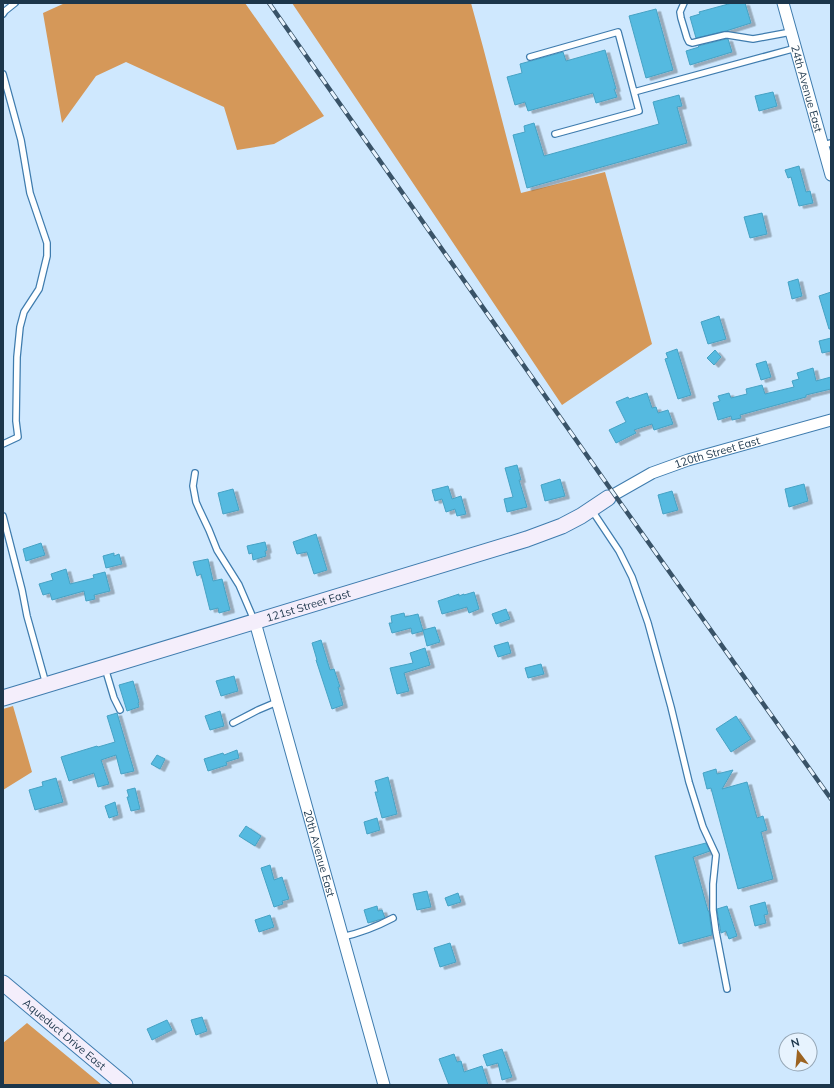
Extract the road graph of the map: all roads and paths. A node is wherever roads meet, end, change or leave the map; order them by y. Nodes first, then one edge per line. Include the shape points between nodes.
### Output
1 (15, 3) edge
2 (684, 3) edge
3 (783, 3) edge
4 (3, 14) edge
5 (791, 32) junction
6 (796, 48) junction
7 (530, 56) dead end
8 (3, 74) edge
9 (634, 92) junction
10 (555, 134) dead end
11 (827, 144) edge
12 (831, 174) edge
13 (831, 420) edge
14 (3, 444) edge
15 (195, 473) dead end
16 (608, 498) joint
17 (591, 509) junction
18 (3, 516) edge
19 (254, 622) junction
20 (105, 667) junction
21 (47, 685) junction
22 (3, 698) edge
23 (277, 702) junction
24 (120, 710) dead end
25 (233, 723) dead end
26 (393, 918) dead end
27 (342, 937) junction
28 (3, 983) edge
29 (727, 989) dead end
30 (125, 1085) edge
31 (384, 1085) edge

1 - 4 lane
2 - 5 lane via 680,12 681,18 687,38 692,43 725,35 753,39
3 - 5 street, 24th Avenue East
5 - 6 street, 24th Avenue East
6 - 9 lane
6 - 11 street, 24th Avenue East
7 - 9 lane via 618,32
8 - 14 lane via 21,140 30,193 47,244 47,256 39,289 24,312 20,327 17,357 18,437
9 - 10 lane via 639,111
11 - 12 street, 24th Avenue East
13 - 16 street, 120th Street East via 652,473
15 - 19 lane via 193,486 196,502 217,550 239,585
16 - 17 street, 121st Street East
17 - 19 street, 121st Street East via 562,526 527,539
17 - 29 lane via 619,551 632,577 648,623 689,782 703,827 716,855 713,910
18 - 21 lane
19 - 20 street, 121st Street East
19 - 23 street, 20th Avenue East
20 - 21 street, 121st Street East
20 - 24 lane
21 - 22 street, 121st Street East
23 - 25 lane
23 - 27 street, 20th Avenue East
26 - 27 lane via 374,928
27 - 31 street, 20th Avenue East
28 - 30 street, Aqueduct Drive East

